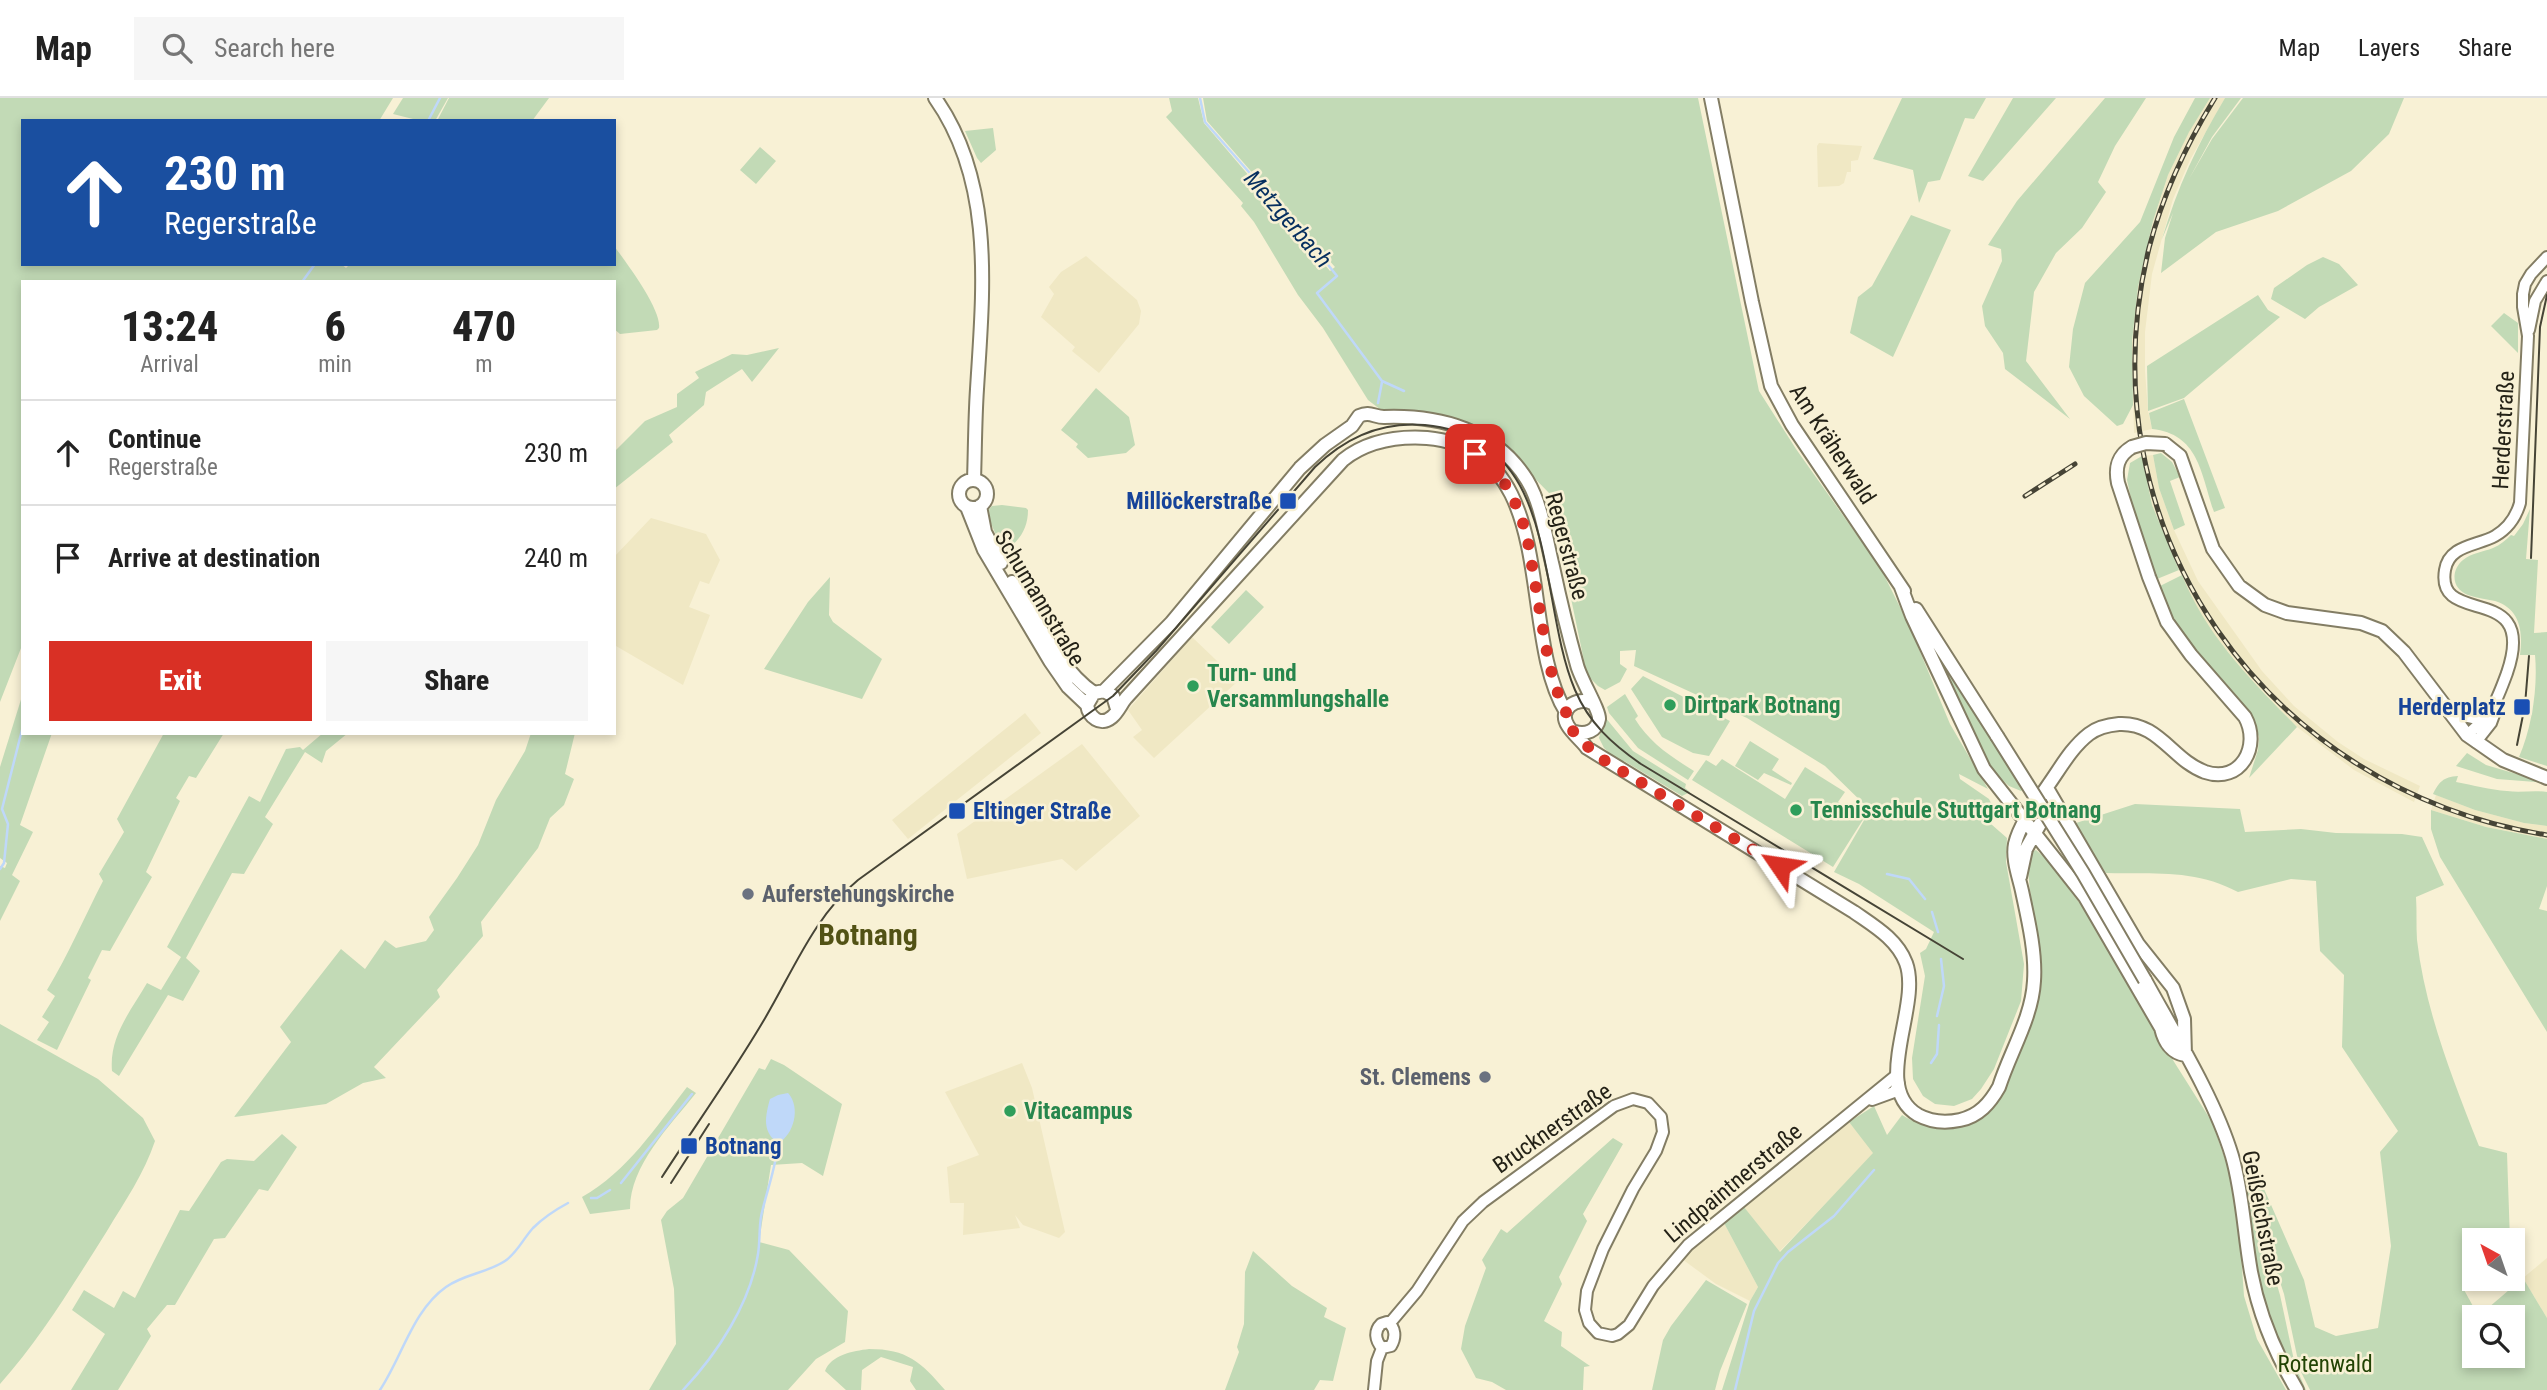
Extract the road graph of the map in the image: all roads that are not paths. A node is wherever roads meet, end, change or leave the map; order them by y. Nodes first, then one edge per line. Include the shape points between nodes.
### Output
1 (926, 98) edge
2 (935, 98) edge
3 (1711, 98) edge
4 (2547, 257) edge
5 (2547, 281) edge
6 (982, 299) junction
7 (2528, 336) junction
8 (1380, 417) junction
9 (1352, 426) junction
10 (1380, 441) junction
11 (1364, 445) junction
12 (974, 480) junction
13 (974, 506) junction
14 (1901, 587) junction
15 (1938, 642) junction
16 (1933, 661) junction
17 (1099, 692) junction
18 (1592, 704) junction
19 (1087, 705) junction
20 (2495, 705) junction
21 (1117, 709) junction
22 (1566, 712) junction
23 (2448, 713) junction
24 (1593, 730) junction
25 (1575, 732) junction
26 (1997, 736) joint
27 (2472, 739) junction
28 (1609, 761) junction
29 (2547, 778) edge
30 (2046, 788) junction
31 (2058, 811) junction
32 (2030, 814) junction
33 (2038, 828) junction
34 (2075, 837) junction
35 (2019, 880) junction
36 (2161, 972) junction
37 (2157, 1000) junction
38 (2185, 1055) junction
39 (1898, 1086) junction
40 (1860, 1107) junction
41 (1618, 1334) joint
42 (1374, 1390) edge
43 (2297, 1390) edge

1 - 6 main road via 957,148 966,179
2 - 6 main road via 962,145 971,177 983,257
3 - 14 main road, Am Kräherwald via 1770,386
4 - 7 street, Herderstraße via 2525,284 2522,303
5 - 7 street via 2535,301
6 - 12 main road
7 - 20 street, Herderstraße via 2518,511 2495,536 2458,550 2444,574 2447,589 2458,601 2498,614 2513,633 2513,652
8 - 9 main road, Regerstraße via 1365,413
8 - 10 main road via 1385,427
8 - 18 main road, Regerstraße via 1462,426 1500,449 1527,481 1546,536 1579,675
9 - 11 main road via 1354,437
9 - 17 main road, Regerstraße via 1300,468 1171,623
10 - 11 main road, Regerstraße
10 - 22 main road, Regerstraße via 1427,438 1460,446 1493,468 1505,484 1520,512 1549,664
11 - 21 main road, Regerstraße via 1329,474
12 - 13 main road via 986,489 986,497
12 - 13 main road via 965,482 960,490 960,498
13 - 17 main road, Schumannstraße via 996,556 1068,667 1083,686
13 - 19 main road, Schumannstraße via 984,550 1050,661
14 - 15 main road, Am Kräherwald
14 - 16 main road
15 - 16 main road
15 - 26 main road, Am Kräherwald
16 - 32 main road, Geißeichstraße via 1984,769 2013,805
17 - 19 main road
17 - 21 main road via 1113,696
18 - 22 main road via 1576,701
18 - 24 main road via 1599,716
19 - 21 main road via 1092,718 1100,721 1113,717
20 - 23 street via 2473,718
20 - 27 street, Herderstraße via 2495,715
22 - 25 main road via 1567,725
23 - 27 main road
23 - 30 main road, bridge via 2404,652 2382,631 2361,623 2287,613 2265,605 2239,586 2213,550 2180,456 2165,444 2146,443 2119,458 2118,483 2164,614 2180,642 2245,717 2251,745 2240,766 2225,773 2207,773 2141,727 2104,726 2087,735
24 - 25 main road
24 - 28 main road
25 - 28 main road via 1587,748
26 - 37 main road, Geißeichstraße, bridge
27 - 29 main road via 2503,760
28 - 39 main road via 1854,912 1895,943 1910,984
30 - 31 main road, Geißeichstraße
30 - 32 main road
31 - 32 main road via 2044,806
31 - 34 main road, Geißeichstraße
32 - 33 main road, Geißeichstraße
32 - 35 main road via 2014,850
33 - 34 main road via 2051,825
33 - 35 main road via 2026,849
33 - 38 main road, Geißeichstraße via 2097,915 2171,1048
34 - 36 main road, Geißeichstraße via 2138,944
35 - 39 main road via 2034,982 2028,1012 2005,1067 1982,1101 1951,1115 1926,1111
36 - 37 main road via 2168,990
36 - 38 main road, Geißeichstraße via 2181,1009
37 - 38 main road, Geißeichstraße
38 - 43 main road, Geißeichstraße via 2230,1149 2257,1300 2272,1346
39 - 40 street, Lindpaintnerstraße
39 - 40 street, Lindpaintnerstraße
40 - 41 street, Lindpaintnerstraße via 1688,1245
41 - 42 street, Brucknerstraße via 1605,1336 1592,1329 1585,1300 1603,1248 1662,1138 1663,1124 1656,1110 1633,1098 1614,1106 1483,1202 1455,1230 1417,1291 1390,1323 1394,1340 1382,1348

